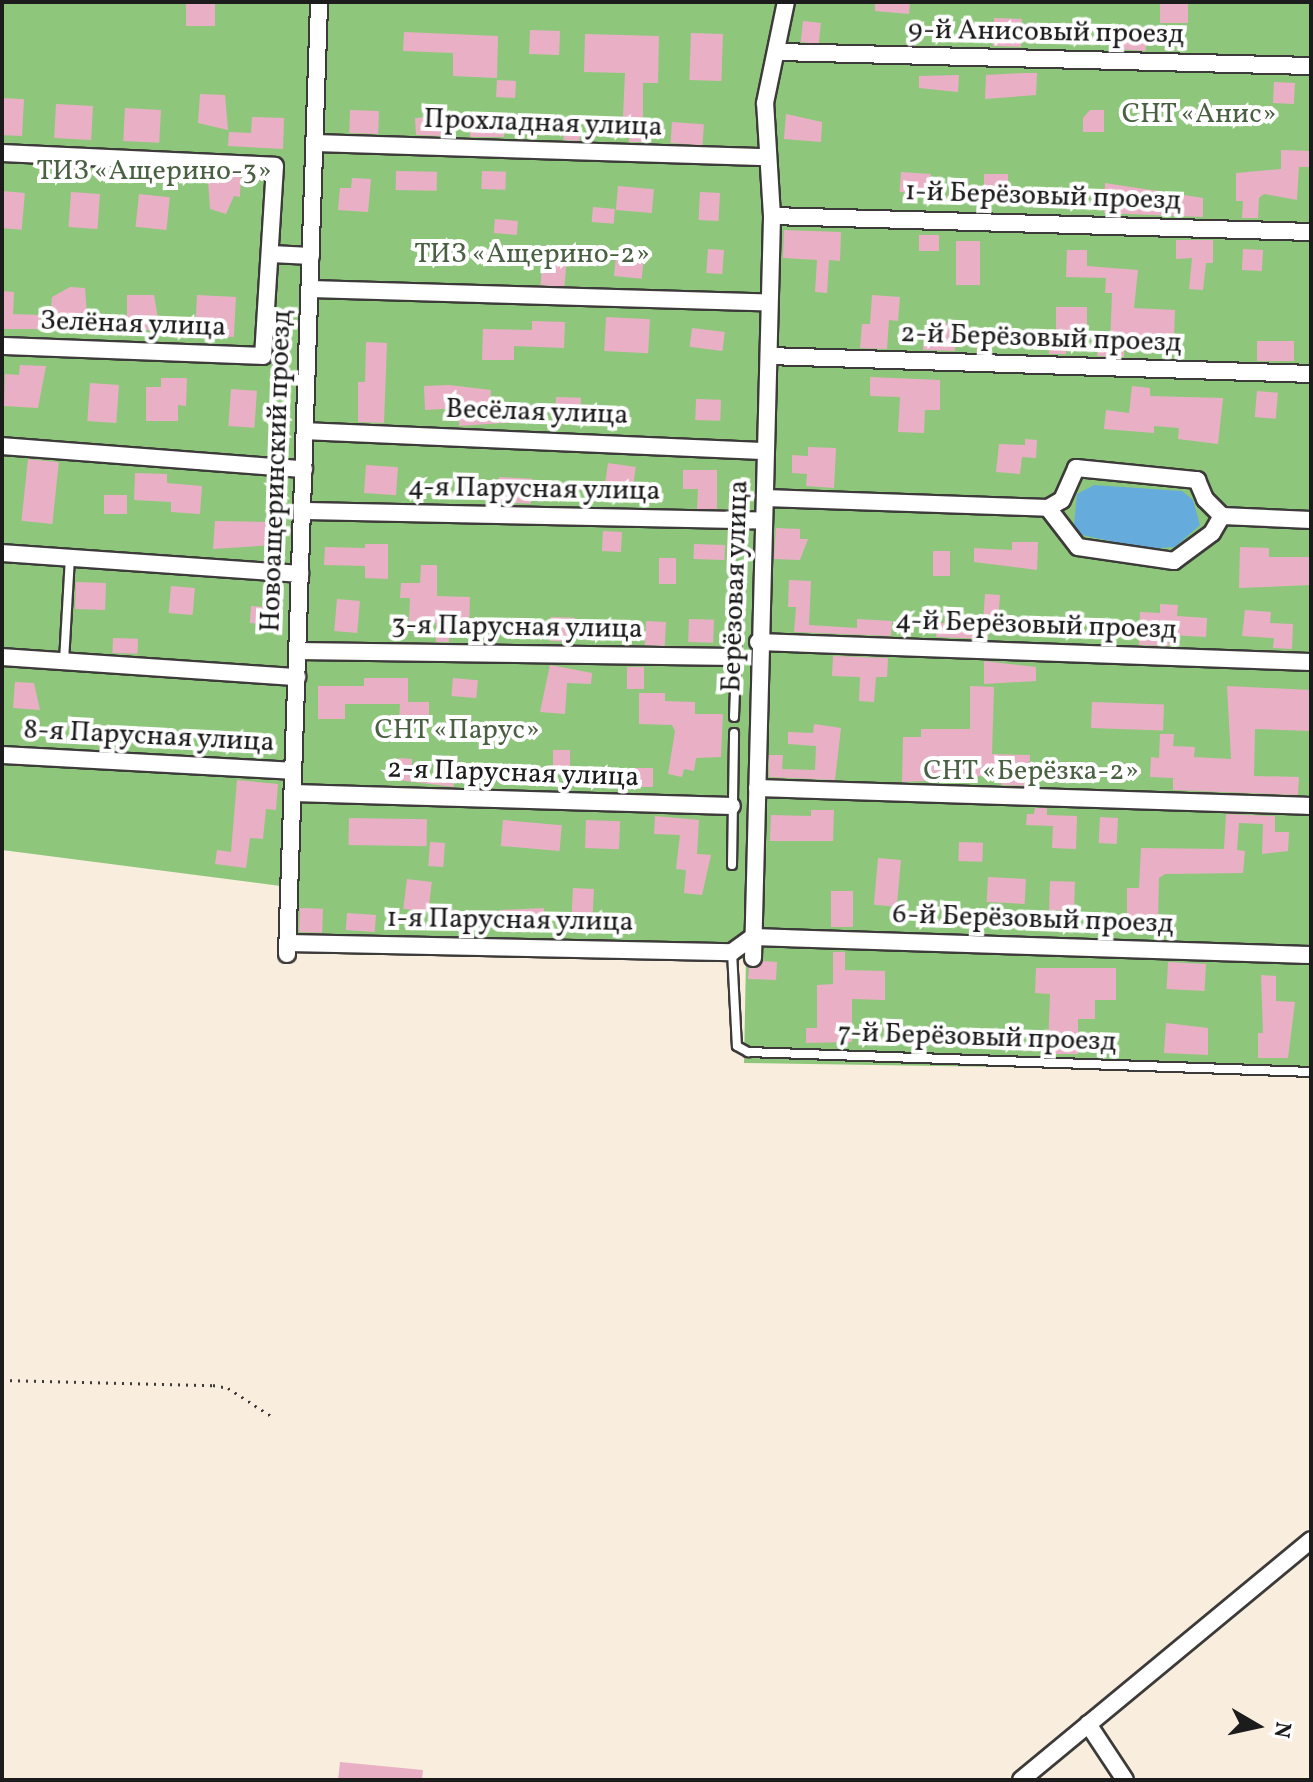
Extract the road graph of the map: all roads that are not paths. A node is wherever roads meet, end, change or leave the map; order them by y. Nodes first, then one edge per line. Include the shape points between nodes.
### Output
1 (319, 2) edge
2 (786, 2) edge
3 (779, 52) junction
4 (1311, 66) edge
5 (315, 143) junction
6 (2, 153) edge
7 (768, 157) junction
8 (772, 216) junction
9 (1311, 232) edge
10 (271, 254) junction
11 (311, 256) junction
12 (310, 289) junction
13 (769, 303) junction
14 (2, 346) edge
15 (769, 356) junction
16 (1311, 374) edge
17 (305, 431) junction
18 (2, 446) edge
19 (766, 451) junction
20 (304, 469) junction
21 (765, 498) junction
22 (1048, 508) junction
23 (302, 511) junction
24 (1222, 516) junction
25 (1311, 520) edge
26 (764, 521) junction
27 (2, 553) edge
28 (70, 558) junction
29 (300, 574) junction
30 (738, 606) dead end
31 (758, 642) junction
32 (297, 651) junction
33 (2, 657) edge
34 (735, 657) junction
35 (64, 662) junction
36 (1311, 662) edge
37 (297, 677) junction
38 (734, 717) dead end
39 (734, 733) dead end
40 (2, 755) edge
41 (293, 771) junction
42 (757, 788) junction
43 (293, 793) junction
44 (732, 806) junction
45 (1311, 806) edge
46 (732, 865) dead end
47 (753, 937) junction
48 (287, 948) joint
49 (732, 952) junction
50 (1311, 955) edge
51 (753, 958) dead end
52 (1311, 1072) edge
53 (1311, 1540) edge
54 (1088, 1724) junction
55 (1021, 1780) edge
56 (1125, 1780) edge

1 - 5 street, Новоащеринский проезд
2 - 3 street, Берёзовая улица
3 - 4 street, 9-й Анисовый проезд
3 - 7 street, Берёзовая улица via 765,103
5 - 7 street, Прохладная улица
5 - 11 street, Новоащеринский проезд
6 - 10 street via 275,166
7 - 8 street, Берёзовая улица
8 - 9 street, 1-й Берёзовый проезд
8 - 13 street, Берёзовая улица
10 - 11 street
10 - 14 street, Зелёная улица via 263,356
11 - 12 street, Новоащеринский проезд
12 - 13 street
12 - 17 street, Новоащеринский проезд
13 - 15 street, Берёзовая улица
15 - 16 street, 2-й Берёзовый проезд
15 - 19 street, Берёзовая улица
17 - 19 street, Весёлая улица
17 - 20 street, Новоащеринский проезд
18 - 20 street
19 - 21 street, Берёзовая улица
20 - 23 street, Новоащеринский проезд
21 - 22 street
21 - 26 street, Берёзовая улица
22 - 24 street via 1078,547 1174,561 1212,533
22 - 24 street via 1062,500 1076,468 1197,480 1205,499
23 - 26 street, 4-я Парусная улица
23 - 29 street, Новоащеринский проезд
24 - 25 street
26 - 31 street, Берёзовая улица
27 - 28 street
28 - 29 street
28 - 35 lane
29 - 32 street, Новоащеринский проезд
30 - 34 lane
31 - 36 street, 4-й Берёзовый проезд
31 - 42 street, Берёзовая улица
32 - 34 street, 3-я Парусная улица
32 - 37 street, Новоащеринский проезд
33 - 35 street
34 - 38 lane
35 - 37 street
37 - 41 street, Новоащеринский проезд
39 - 44 lane
40 - 41 street, 8-я Парусная улица
41 - 43 street, Новоащеринский проезд
42 - 45 street
42 - 47 street, Берёзовая улица
43 - 44 street, 2-я Парусная улица
43 - 48 street, Новоащеринский проезд
44 - 46 lane
47 - 49 street
47 - 50 street, 6-й Берёзовый проезд
47 - 51 street, Берёзовая улица
48 - 49 street, 1-я Парусная улица
49 - 52 lane, 7-й Берёзовый проезд via 737,1046 748,1052
53 - 54 street
54 - 55 street
54 - 56 street

